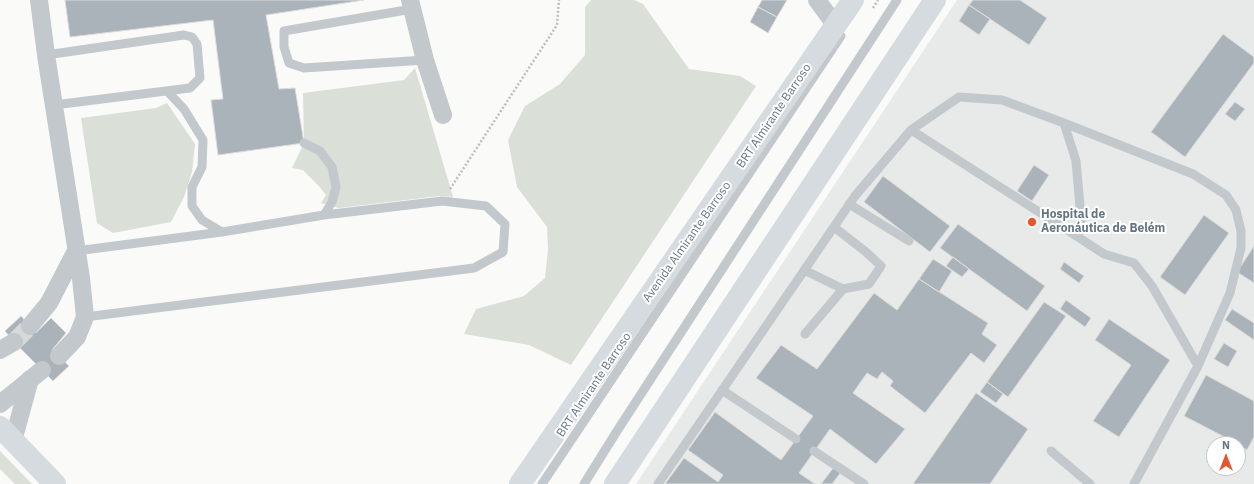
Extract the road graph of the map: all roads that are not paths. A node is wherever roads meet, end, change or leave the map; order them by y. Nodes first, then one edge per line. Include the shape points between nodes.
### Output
1 (39, 0) edge
2 (817, 0) edge
3 (897, 0) edge
4 (935, 0) edge
5 (411, 4) edge
6 (845, 12) edge
7 (46, 55) junction
8 (425, 60) junction
9 (167, 91) junction
10 (54, 106) junction
11 (443, 115) dead end
12 (1064, 123) junction
13 (911, 130) junction
14 (304, 143) dead end
15 (849, 204) junction
16 (324, 215) junction
17 (834, 227) junction
18 (222, 232) junction
19 (1078, 237) junction
20 (909, 241) dead end
21 (76, 251) junction
22 (804, 270) junction
23 (843, 289) junction
24 (85, 317) junction
25 (30, 326) tunnel mouth
26 (805, 334) dead end
27 (59, 356) dead end
28 (1198, 366) junction
29 (722, 390) junction
30 (0, 404) edge
31 (7, 434) edge
32 (796, 439) dead end
33 (814, 451) dead end
34 (1051, 451) dead end
35 (54, 484) edge
36 (520, 484) edge
37 (542, 484) edge
38 (584, 484) edge
39 (615, 484) edge
40 (658, 484) edge
41 (864, 484) edge
42 (1090, 484) edge
43 (1134, 484) edge

1 - 7 street
2 - 6 street
3 - 38 lane
4 - 39 main road
5 - 8 street
5 - 8 lane via 284,31 284,47 289,63 304,68
6 - 36 main road, Avenida Almirante Barroso
6 - 37 lane, BRT Almirante Barroso
7 - 9 lane via 184,35 192,37 197,44 200,78 190,88
7 - 10 street
8 - 11 street
9 - 10 lane
9 - 18 lane via 184,109 203,140 202,167 192,187 192,206 202,220
10 - 21 street
12 - 13 lane via 1002,100 959,97
12 - 19 lane via 1076,161 1081,218
12 - 28 lane via 1193,174 1226,195 1236,210 1241,231 1241,248 1230,293
13 - 15 lane
13 - 19 lane
14 - 16 lane via 320,151 332,167 336,187 332,202
15 - 17 lane
15 - 20 lane
16 - 18 lane
16 - 24 lane via 442,201 486,206 505,224 503,252 474,268
17 - 22 lane
17 - 23 lane via 881,266 869,284
18 - 21 lane
19 - 28 lane via 1104,254 1134,263 1152,286
21 - 24 street
21 - 25 street via 49,303
22 - 23 lane
22 - 29 lane
23 - 26 lane
24 - 27 street via 77,337
28 - 43 lane
29 - 32 lane
29 - 40 lane
30 - 31 street via 36,374
31 - 35 main road
33 - 41 lane
34 - 42 lane

